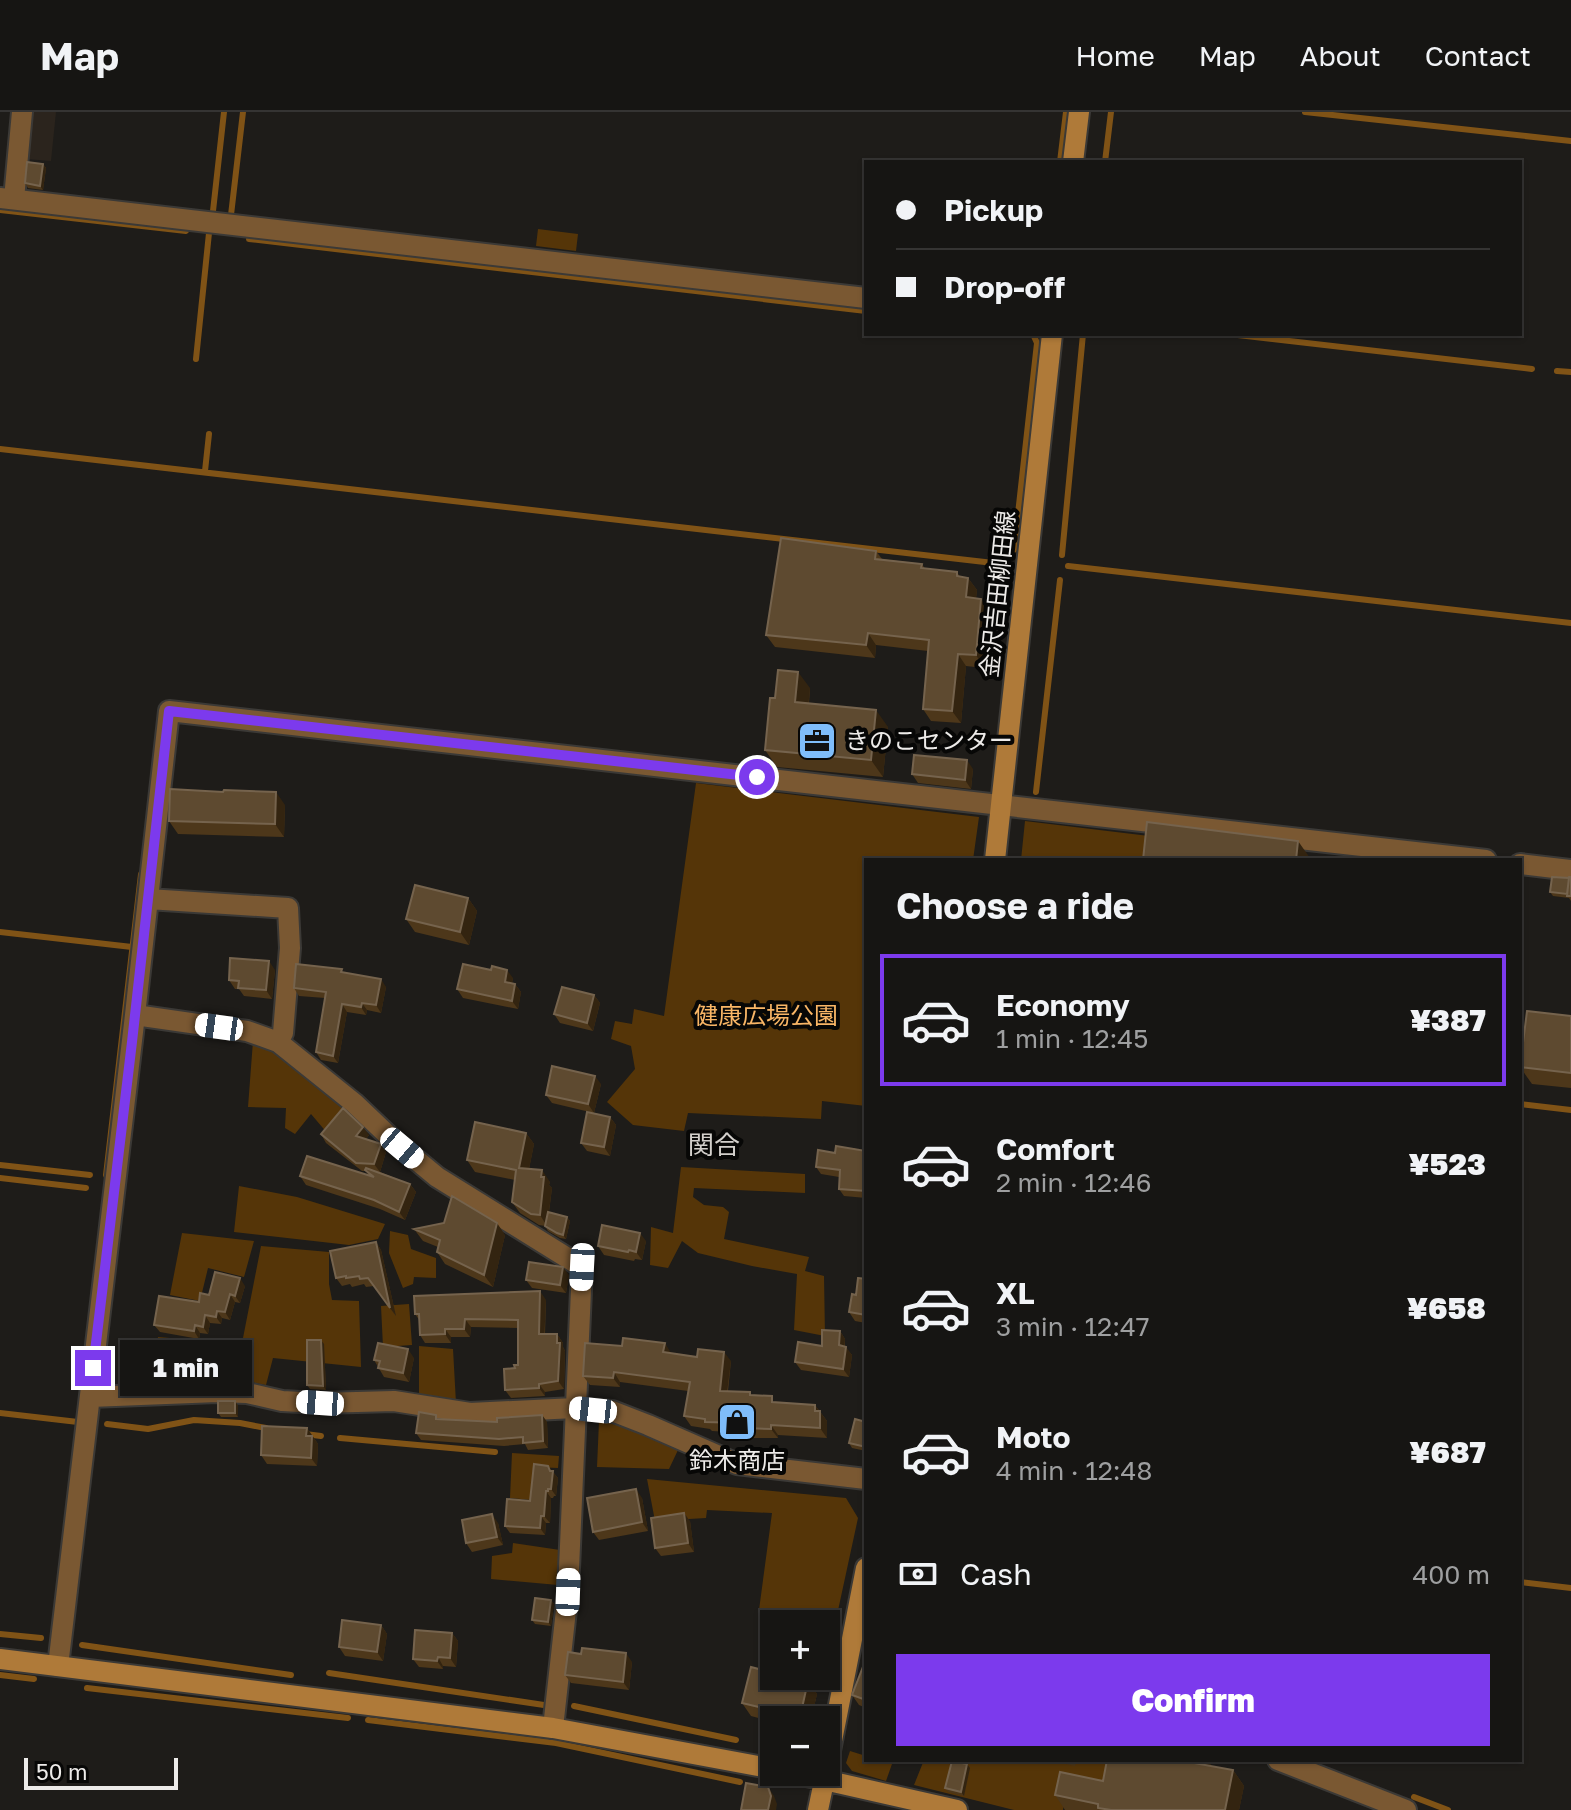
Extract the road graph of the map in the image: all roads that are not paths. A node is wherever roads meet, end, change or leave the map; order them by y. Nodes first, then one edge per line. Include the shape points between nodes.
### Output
1 (22, 112) edge
2 (1079, 112) edge
3 (1073, 160) edge
4 (7, 198) edge
5 (864, 298) edge
6 (1052, 336) edge
7 (1002, 805) junction
8 (995, 858) edge
9 (1468, 858) edge
10 (1522, 864) edge
11 (1571, 870) edge
12 (148, 899) junction
13 (135, 1015) junction
14 (278, 1042) junction
15 (90, 1397) junction
16 (575, 1408) junction
17 (864, 1479) edge
18 (864, 1578) edge
19 (0, 1659) edge
20 (58, 1666) junction
21 (839, 1706) edge
22 (553, 1728) junction
23 (1283, 1762) edge
24 (760, 1766) edge
25 (840, 1778) edge
26 (823, 1786) edge
27 (818, 1810) edge
28 (957, 1810) edge
29 (1406, 1810) edge

1 - 4 street
2 - 3 street
4 - 5 street
6 - 7 street, 金沢吉田柳田線
7 - 8 street, 金沢吉田柳田線
7 - 9 street
7 - 12 street via 169,711
10 - 11 street
12 - 13 street
12 - 14 street via 288,908 290,948
13 - 14 street via 247,1031
13 - 15 street
14 - 16 street via 437,1177 582,1267
15 - 16 street via 232,1392 282,1401 394,1401 470,1413
15 - 20 street
16 - 17 street via 612,1411 737,1464
16 - 22 street via 568,1592
18 - 21 street
19 - 20 street
20 - 22 street
22 - 24 street
23 - 29 street
25 - 28 street
26 - 27 street

